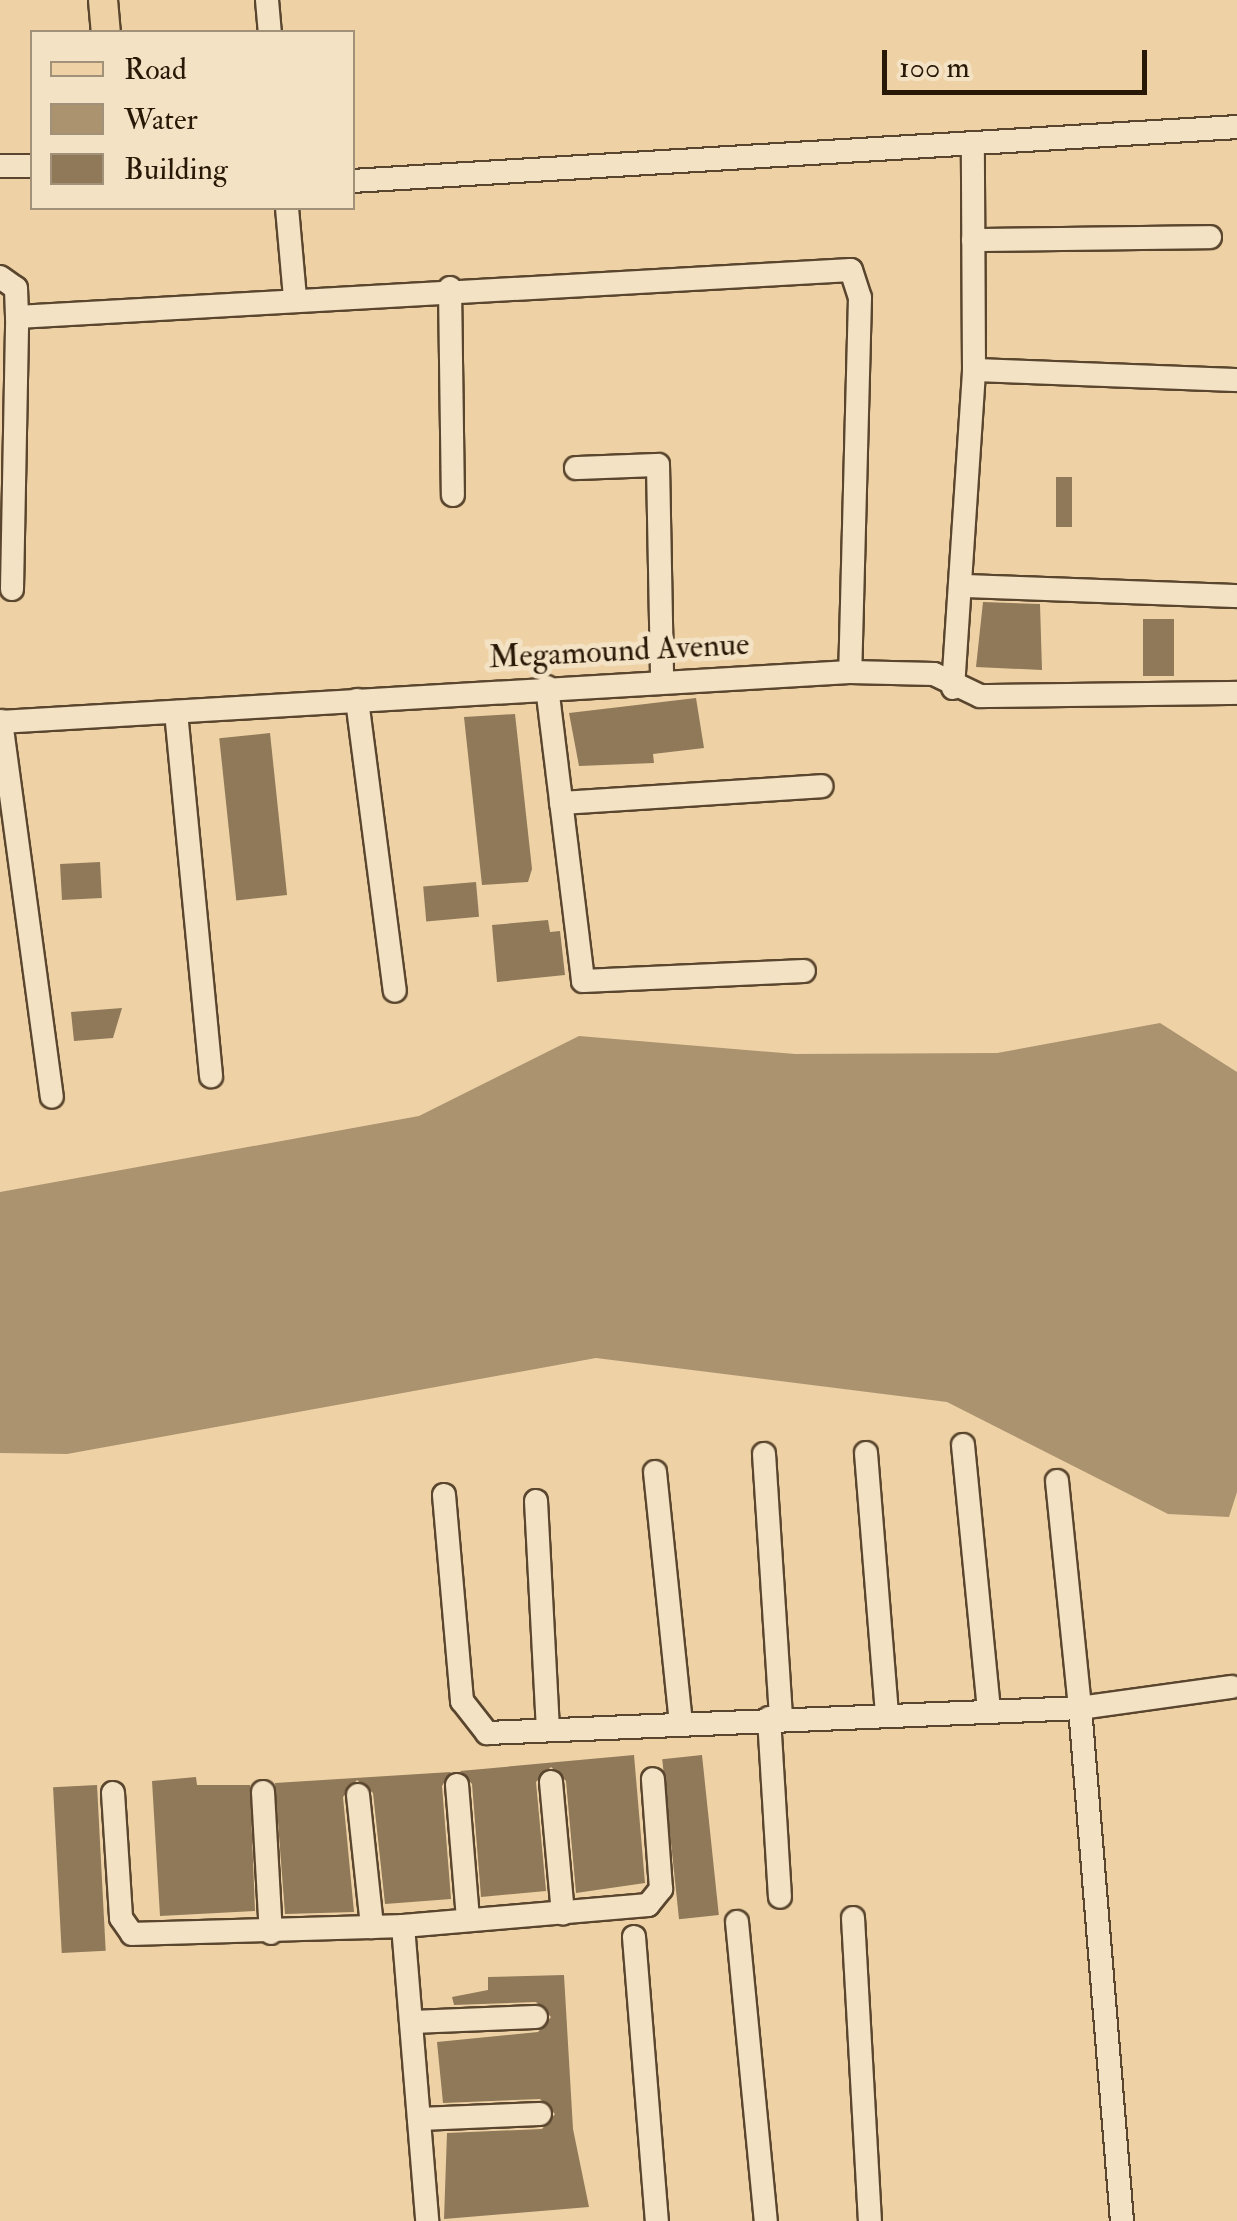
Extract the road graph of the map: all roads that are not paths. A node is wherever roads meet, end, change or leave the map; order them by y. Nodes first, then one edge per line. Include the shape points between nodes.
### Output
1 (103, 0) edge
2 (267, 0) edge
3 (106, 30) edge
4 (270, 30) edge
5 (1237, 127) edge
6 (973, 143) junction
7 (0, 166) edge
8 (30, 166) edge
9 (355, 181) edge
10 (287, 210) edge
11 (1210, 238) dead end
12 (973, 240) junction
13 (0, 277) edge
14 (450, 288) junction
15 (296, 297) junction
16 (17, 317) junction
17 (974, 370) junction
18 (1237, 380) edge
19 (576, 468) dead end
20 (453, 495) dead end
21 (962, 586) junction
22 (12, 588) dead end
23 (1237, 596) edge
24 (850, 672) junction
25 (662, 681) junction
26 (547, 687) junction
27 (953, 688) junction
28 (1237, 693) edge
29 (357, 700) junction
30 (176, 712) junction
31 (1, 722) edge
32 (821, 786) dead end
33 (561, 803) junction
34 (804, 971) dead end
35 (395, 990) dead end
36 (211, 1076) dead end
37 (52, 1097) dead end
38 (962, 1445) dead end
39 (866, 1453) dead end
40 (764, 1454) dead end
41 (656, 1472) dead end
42 (1057, 1481) dead end
43 (444, 1495) dead end
44 (536, 1501) dead end
45 (1232, 1687) dead end
46 (1080, 1708) junction
47 (990, 1710) junction
48 (888, 1714) junction
49 (775, 1717) junction
50 (680, 1722) junction
51 (548, 1728) junction
52 (653, 1779) dead end
53 (551, 1782) dead end
54 (457, 1786) dead end
55 (263, 1792) dead end
56 (113, 1793) dead end
57 (358, 1795) dead end
58 (780, 1896) dead end
59 (562, 1913) junction
60 (853, 1918) dead end
61 (468, 1920) junction
62 (737, 1922) dead end
63 (403, 1926) junction
64 (372, 1928) junction
65 (270, 1933) junction
66 (634, 1936) dead end
67 (536, 2018) dead end
68 (411, 2022) junction
69 (540, 2114) dead end
70 (419, 2119) junction
71 (427, 2221) edge
72 (658, 2221) edge
73 (766, 2221) edge
74 (870, 2221) edge
75 (1122, 2221) edge

1 - 3 main road
2 - 4 street
5 - 6 street
6 - 9 street
6 - 12 street
7 - 8 street
10 - 15 street
11 - 12 street
12 - 17 street
13 - 16 street via 16,288
14 - 15 street
14 - 20 street
14 - 24 street via 823,267 857,275
15 - 16 street
16 - 22 street
17 - 18 street
17 - 21 street
19 - 25 street via 658,465
21 - 23 street
21 - 27 street
24 - 25 street, Megamound Avenue
24 - 27 street, Megamound Avenue via 934,674
25 - 26 street, Megamound Avenue
26 - 29 street, Megamound Avenue
26 - 33 street
27 - 28 street, Megamound Avenue via 1014,697
29 - 30 street, Megamound Avenue
29 - 35 street
30 - 31 street, Megamound Avenue
30 - 36 street
31 - 37 street
32 - 33 street
33 - 34 street via 583,982
38 - 47 street
39 - 48 street
40 - 49 street
41 - 50 street
42 - 46 street
43 - 51 street via 462,1701 488,1732
44 - 51 street
45 - 46 street
46 - 47 street
46 - 75 street
47 - 48 street
48 - 49 street
49 - 50 street
49 - 58 street
50 - 51 street
52 - 59 street via 657,1899
53 - 59 street
54 - 61 street
55 - 65 street
56 - 65 street via 121,1918 132,1934
57 - 64 street
59 - 61 street
60 - 74 street
61 - 63 street
62 - 73 street
63 - 64 street
63 - 68 street
64 - 65 street
66 - 72 street
67 - 68 street
68 - 70 street
69 - 70 street
70 - 71 street

